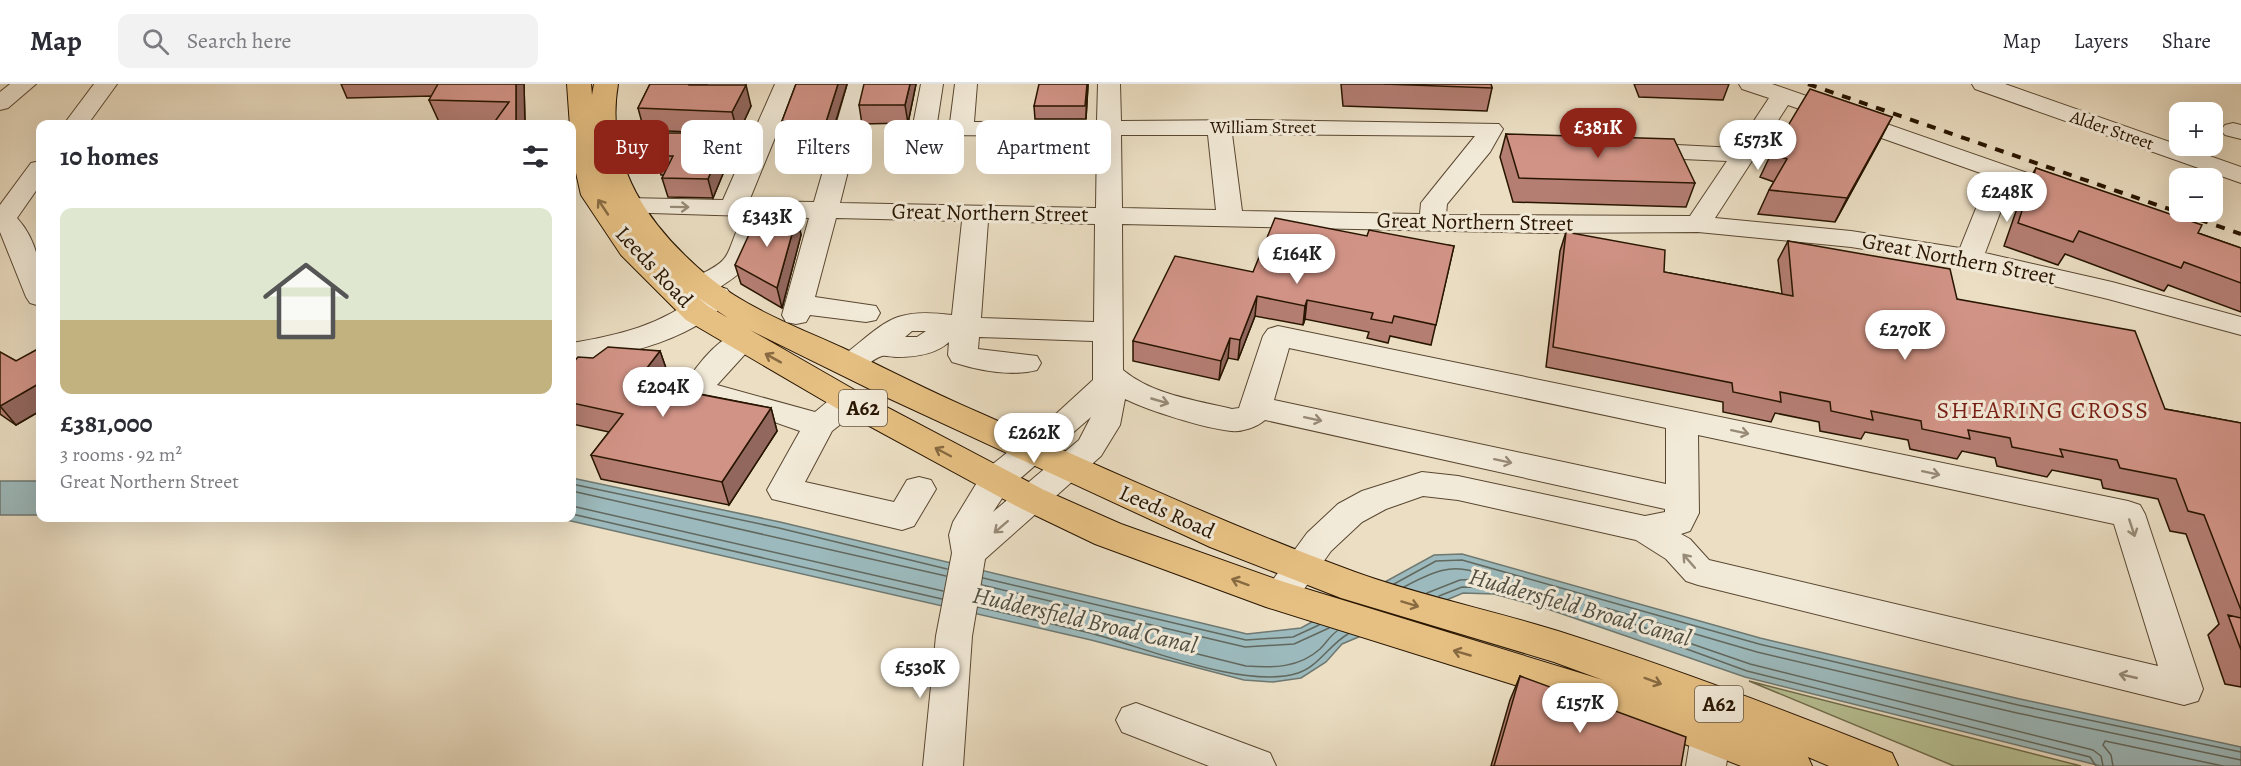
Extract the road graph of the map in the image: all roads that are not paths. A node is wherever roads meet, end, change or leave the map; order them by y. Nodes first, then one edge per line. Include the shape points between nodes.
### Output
1 (25, 84) edge
2 (106, 84) edge
3 (579, 84) edge
4 (606, 84) edge
5 (786, 84) edge
6 (859, 84) edge
7 (932, 84) edge
8 (966, 84) edge
9 (1109, 84) edge
10 (1750, 84) edge
11 (1830, 84) edge
12 (1983, 84) edge
13 (1783, 95) junction
14 (0, 103) edge
15 (1812, 105) junction
16 (79, 120) edge
17 (602, 120) edge
18 (926, 120) edge
19 (962, 120) edge
20 (1109, 120) edge
21 (1216, 127) junction
22 (1111, 128) edge
23 (763, 137) edge
24 (1620, 149) edge
25 (1742, 156) junction
26 (2003, 172) junction
27 (36, 173) edge
28 (616, 174) edge
29 (747, 174) edge
30 (1108, 174) edge
31 (2241, 175) edge
32 (2089, 202) edge
33 (627, 206) junction
34 (733, 208) junction
35 (825, 209) junction
36 (976, 213) junction
37 (1108, 215) junction
38 (1230, 217) junction
39 (1, 218) edge
40 (1433, 221) junction
41 (1698, 224) junction
42 (749, 231) edge
43 (1970, 258) junction
44 (36, 287) edge
45 (705, 298) junction
46 (866, 313) dead end
47 (957, 326) junction
48 (2241, 326) edge
49 (1109, 332) junction
50 (742, 340) junction
51 (576, 352) edge
52 (1026, 363) dead end
53 (851, 365) junction
54 (1108, 379) junction
55 (849, 401) junction
56 (1256, 406) junction
57 (1683, 420) junction
58 (820, 424) junction
59 (1033, 451) junction
60 (1069, 468) junction
61 (996, 480) junction
62 (919, 489) dead end
63 (1032, 499) junction
64 (1683, 500) junction
65 (1645, 529) junction
66 (969, 553) junction
67 (1301, 567) junction
68 (1279, 596) junction
69 (1340, 599) junction
70 (1136, 720) dead end
71 (1708, 750) edge
72 (944, 766) edge
73 (1256, 766) edge
74 (1791, 766) edge
75 (1877, 766) edge

1 - 14 street
2 - 16 street
45 -> 3 main road, Leeds Road / A62 via 631,249 594,195 584,153
4 - 17 main road, Leeds Road / A62
5 - 23 street
6 - 35 street
7 - 18 street, William Street
8 - 19 street
9 - 20 street
10 - 13 street
11 - 15 street
12 - 31 street, Alder Street
13 - 15 street
13 - 25 street
15 - 26 street
21 - 22 street, William Street
21 - 38 street via 1221,136
21 - 40 street, William Street via 1491,129 1481,147 1434,202
24 - 25 street
25 - 41 street
26 - 32 street
26 - 43 street
27 - 39 street
28 - 33 main road, Leeds Road / A62
29 - 34 street
30 - 37 street
33 -> 34 street, Great Northern Street
33 - 45 main road, Leeds Road / A62
34 - 35 street, Great Northern Street
35 - 36 street, Great Northern Street
35 - 46 street via 797,310
36 - 37 street, Great Northern Street
36 - 47 street
37 - 38 street, Great Northern Street
37 - 49 street
38 - 40 street, Great Northern Street
39 - 44 street via 14,231
40 - 41 street, Great Northern Street
41 - 43 street, Great Northern Street via 1851,238
42 - 45 street via 735,265
43 - 48 street, Great Northern Street
45 - 50 main road, Leeds Road / A62
45 - 51 street via 654,335
45 - 53 main road, Leeds Road / A62
47 - 49 street
47 - 52 street via 963,354 968,357
47 - 53 street via 926,346 876,345
49 - 54 street
55 -> 50 main road, Leeds Road / A62
50 - 58 street via 696,391
53 - 59 main road, Leeds Road / A62
54 -> 56 street via 1156,401 1232,420 1247,418
54 - 59 street
54 - 60 street via 1111,407 1101,433
55 - 58 street
61 -> 55 main road, Leeds Road / A62
56 - 57 street via 1278,336
56 -> 64 street
57 - 64 street
57 -> 65 street via 2128,514 2184,689 1698,572 1678,549
58 - 62 street via 784,490 902,517
59 - 60 main road, Leeds Road
59 - 61 street
60 - 63 street
60 - 67 main road, Leeds Road via 1223,537
61 - 63 main road, Leeds Road / A62
61 - 66 street via 970,522 966,535
63 -> 66 street
68 -> 63 main road, Leeds Road / A62 via 1108,534
64 - 65 street via 1678,522
65 - 67 street via 1458,488 1422,484 1374,500 1350,513 1319,542
66 - 72 street via 954,636
67 - 68 street
67 - 69 main road, Leeds Road / A62
68 - 69 main road, Leeds Road / A62
71 -> 69 main road, Leeds Road / A62
69 -> 75 main road, Leeds Road / A62 via 1558,647 1752,716
70 - 73 street
71 - 74 main road, Leeds Road / A62

